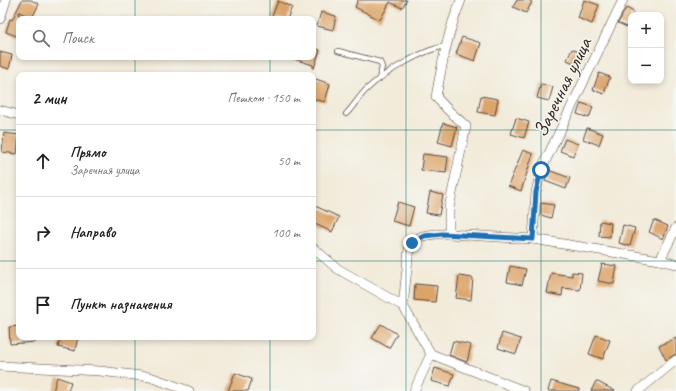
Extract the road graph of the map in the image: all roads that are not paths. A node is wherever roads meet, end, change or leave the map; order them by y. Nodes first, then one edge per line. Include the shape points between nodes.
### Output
1 (6, 0) edge
2 (461, 0) edge
3 (623, 0) edge
4 (0, 18) edge
5 (446, 46) junction
6 (338, 51) dead end
7 (379, 79) junction
8 (0, 110) edge
9 (16, 114) edge
10 (346, 114) dead end
11 (676, 228) edge
12 (449, 234) junction
13 (533, 239) junction
14 (316, 251) edge
15 (660, 260) junction
16 (676, 264) edge
17 (402, 306) junction
18 (431, 354) junction
19 (676, 360) edge
20 (0, 366) edge
21 (189, 391) edge
22 (414, 391) edge
23 (524, 391) edge
24 (638, 391) edge

1 - 4 street
2 - 5 street
3 - 13 street, Заречная улица via 541,170 536,192
5 - 7 lane via 426,51
5 - 12 street via 436,97 466,126 449,208
6 - 7 lane via 380,62 382,67
7 - 10 lane via 363,93
8 - 9 street
11 - 15 street
12 - 13 street
12 - 17 street via 424,236 411,244
13 - 15 street
14 - 17 street via 338,269
15 - 16 street
17 - 18 street
18 - 22 street
18 - 23 street
19 - 24 street
20 - 21 street via 100,371 150,377

